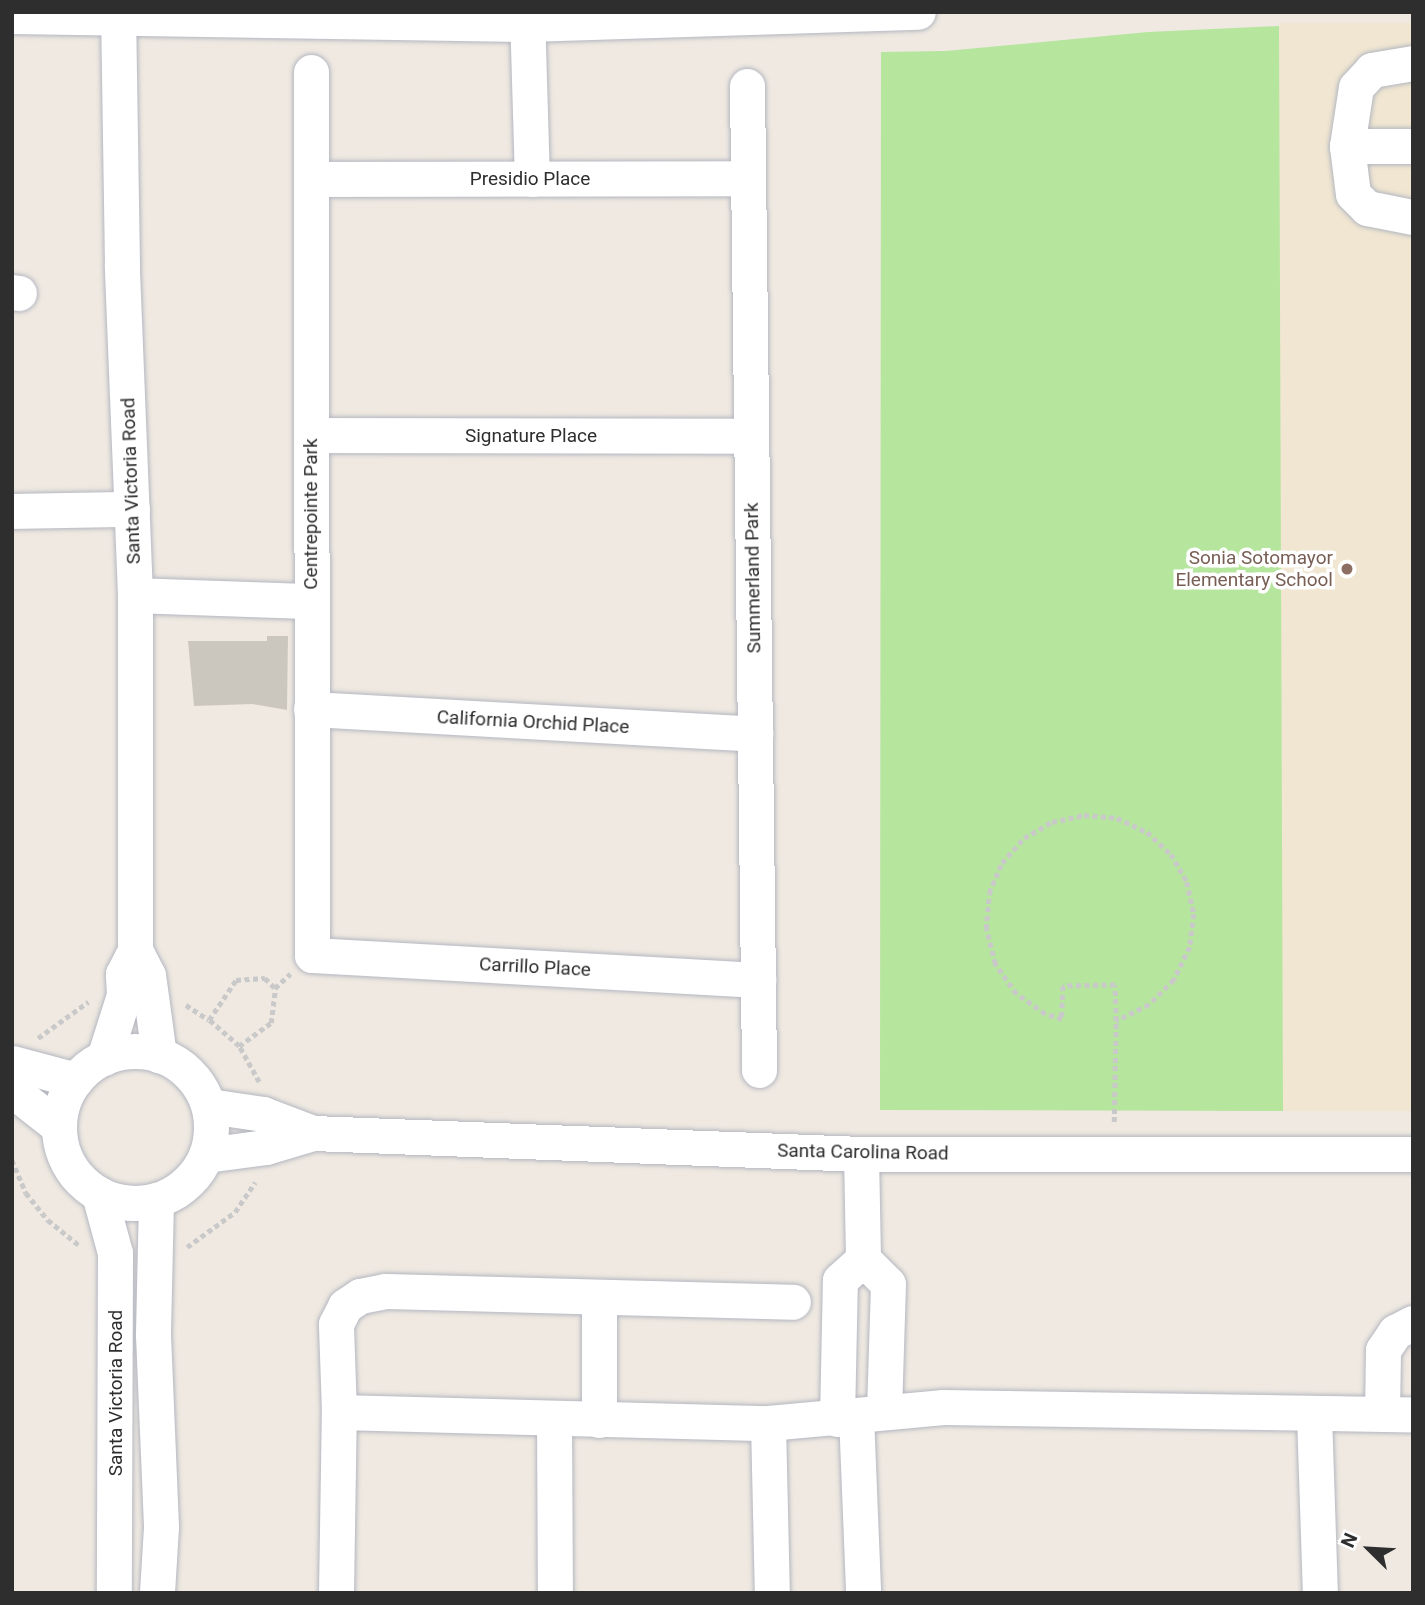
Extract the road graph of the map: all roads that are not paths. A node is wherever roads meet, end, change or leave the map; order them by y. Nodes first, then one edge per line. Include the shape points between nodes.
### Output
1 (918, 12) edge
2 (118, 15) edge
3 (792, 15) edge
4 (12, 16) edge
5 (527, 18) edge
6 (1413, 63) edge
7 (311, 72) dead end
8 (747, 86) dead end
9 (1347, 146) junction
10 (1413, 146) edge
11 (748, 178) junction
12 (311, 179) junction
13 (532, 179) junction
14 (1413, 218) edge
15 (311, 435) junction
16 (751, 436) junction
17 (132, 509) junction
18 (12, 511) edge
19 (135, 595) junction
20 (311, 601) junction
21 (311, 709) junction
22 (755, 734) junction
23 (135, 950) junction
24 (312, 955) joint
25 (758, 980) junction
26 (23, 1053) edge
27 (159, 1055) junction
28 (104, 1058) junction
29 (759, 1070) dead end
30 (76, 1080) junction
31 (12, 1090) edge
32 (209, 1106) junction
33 (59, 1127) junction
34 (313, 1133) junction
35 (206, 1154) junction
36 (861, 1154) junction
37 (1413, 1154) edge
38 (99, 1194) junction
39 (156, 1200) junction
40 (863, 1259) junction
41 (599, 1297) junction
42 (793, 1302) dead end
43 (1413, 1323) edge
44 (839, 1332) junction
45 (887, 1333) junction
46 (339, 1412) junction
47 (1397, 1414) edge
48 (859, 1415) junction
49 (1314, 1415) junction
50 (554, 1418) junction
51 (599, 1420) junction
52 (768, 1423) junction
53 (114, 1593) edge
54 (157, 1593) edge
55 (336, 1593) edge
56 (555, 1593) edge
57 (772, 1593) edge
58 (863, 1593) edge
59 (1320, 1593) edge

1 - 3 street
2 - 4 street
2 - 5 street
2 - 17 street, Santa Victoria Road
3 - 5 street
5 - 13 street
6 - 9 street via 1372,70 1356,87
7 - 12 street, Centrepointe Park
8 - 11 street, Summerland Park
9 - 10 street
9 - 14 street via 1353,194 1367,208
11 - 13 street, Presidio Place
11 - 16 street, Summerland Park
12 - 13 street, Presidio Place
12 - 15 street, Centrepointe Park
15 - 16 street, Signature Place
15 - 20 street, Centrepointe Park
16 - 22 street, Summerland Park
17 - 18 street
17 - 19 street, Santa Victoria Road
19 - 20 street
19 - 23 street, Santa Victoria Road
20 - 21 street, Centrepointe Park
21 - 22 street, California Orchid Place
21 - 24 street, Centrepointe Park
22 - 25 street, Summerland Park
23 - 27 street, Santa Victoria Road via 148,975
23 - 28 street, Santa Victoria Road via 123,974 124,995
24 - 25 street, Carrillo Place
25 - 29 street, Summerland Park
26 - 30 street
27 - 28 street via 141,1051
27 - 32 street via 191,1074
28 - 30 street
30 - 33 street via 63,1102
31 - 33 street
32 - 34 street, Santa Carolina Road via 263,1114
32 - 35 street
33 - 38 street via 70,1166
34 - 35 street, Santa Carolina Road via 266,1147
34 - 36 street, Santa Carolina Road
35 - 39 street via 195,1175 177,1191
36 - 37 street, Santa Carolina Road
36 - 40 street
38 - 39 street via 118,1202
38 - 53 street, Santa Victoria Road via 115,1253
39 - 54 street, Santa Victoria Road via 153,1335 161,1527
40 - 44 street via 841,1280
40 - 45 street via 888,1284
41 - 42 street
41 - 46 street via 385,1291 360,1296 345,1306 336,1324
41 - 51 street
43 - 47 street via 1395,1332 1383,1350
44 - 45 street
44 - 48 street
45 - 48 street
46 - 50 street
46 - 55 street
47 - 49 street
48 - 49 street via 943,1407
48 - 52 street
48 - 58 street
49 - 59 street
50 - 51 street
50 - 56 street
51 - 52 street
52 - 57 street

